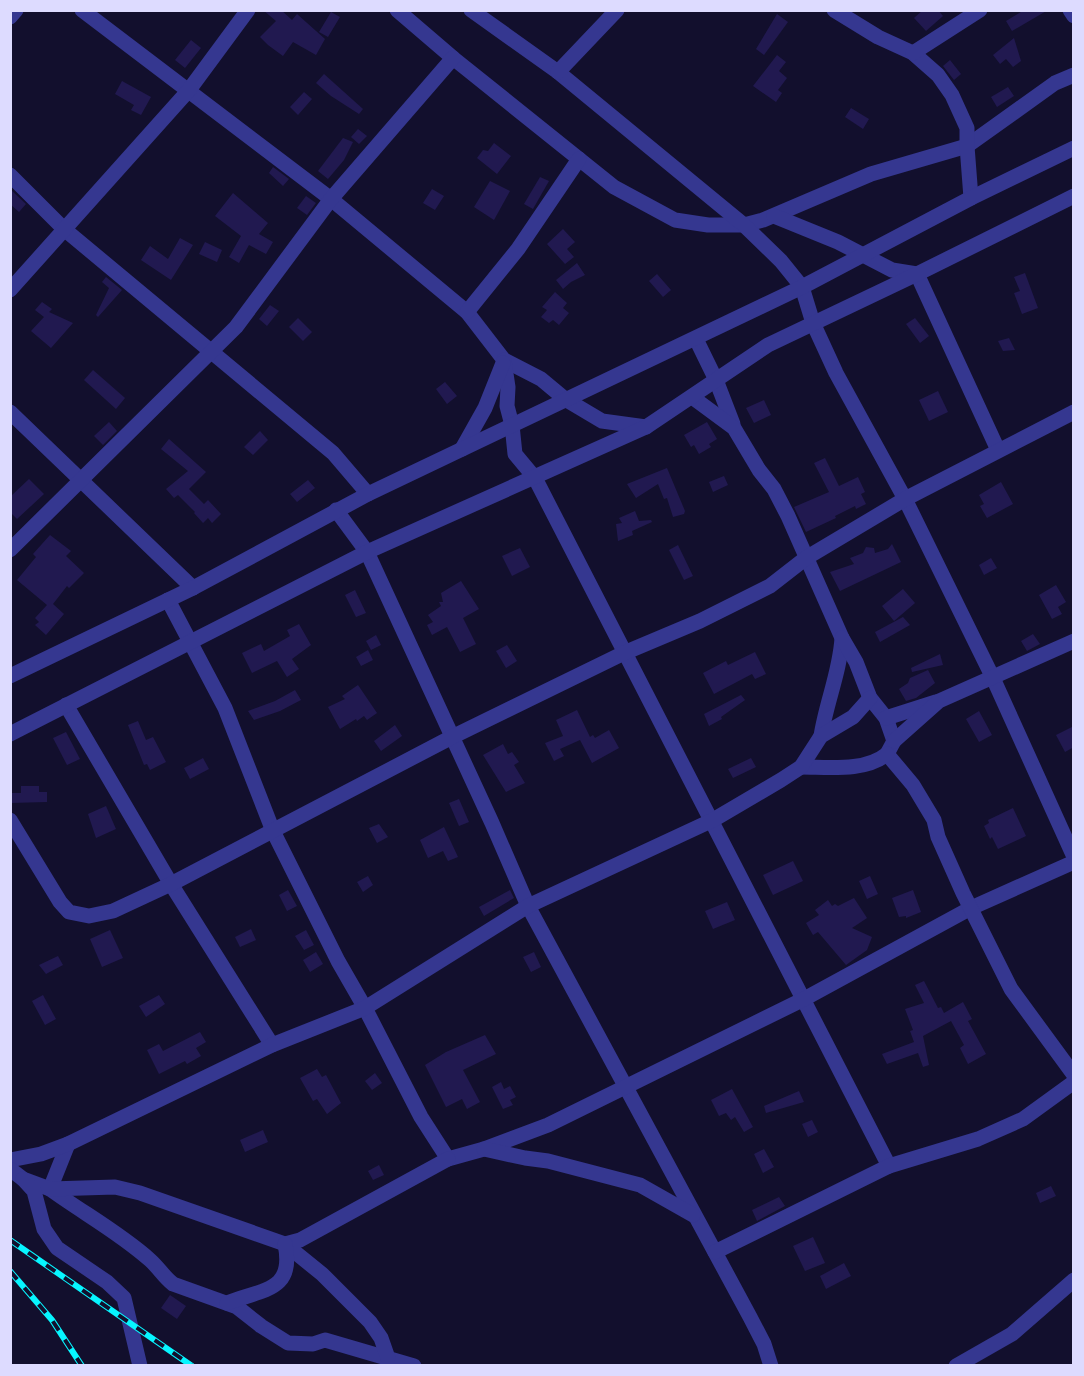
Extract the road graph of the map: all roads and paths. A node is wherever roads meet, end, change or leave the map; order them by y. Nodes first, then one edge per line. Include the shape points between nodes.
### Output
1 (16, 10) edge
2 (82, 10) edge
3 (248, 10) edge
4 (397, 10) edge
5 (471, 10) edge
6 (617, 10) edge
7 (834, 10) edge
8 (980, 10) edge
9 (1070, 10) edge
10 (1074, 16) edge
11 (10, 17) edge
12 (913, 53) junction
13 (453, 58) junction
14 (558, 72) junction
15 (1074, 75) edge
16 (189, 90) junction
17 (967, 146) junction
18 (1074, 148) edge
19 (579, 159) junction
20 (10, 175) edge
21 (1074, 196) edge
22 (971, 198) junction
23 (331, 199) junction
24 (774, 216) junction
25 (744, 225) junction
26 (64, 229) junction
27 (863, 255) junction
28 (917, 274) junction
29 (802, 287) junction
30 (10, 290) edge
31 (467, 312) junction
32 (813, 323) junction
33 (696, 339) junction
34 (213, 351) junction
35 (504, 360) junction
36 (716, 380) junction
37 (692, 397) junction
38 (566, 399) junction
39 (10, 412) edge
40 (1074, 412) edge
41 (512, 425) junction
42 (646, 427) junction
43 (734, 428) junction
44 (461, 450) junction
45 (998, 450) junction
46 (535, 478) junction
47 (82, 479) junction
48 (368, 494) junction
49 (905, 499) junction
50 (336, 510) junction
51 (10, 550) edge
52 (367, 552) junction
53 (806, 558) junction
54 (193, 588) junction
55 (168, 600) junction
56 (842, 638) junction
57 (1074, 641) edge
58 (189, 642) junction
59 (624, 653) junction
60 (14, 669) edge
61 (993, 678) junction
62 (870, 698) junction
63 (939, 701) junction
64 (66, 705) junction
65 (886, 718) junction
66 (10, 734) edge
67 (821, 736) junction
68 (452, 737) junction
69 (891, 748) junction
70 (801, 766) junction
71 (10, 820) edge
72 (712, 820) junction
73 (273, 831) junction
74 (1074, 857) edge
75 (1074, 862) edge
76 (171, 884) junction
77 (528, 906) junction
78 (971, 908) junction
79 (804, 999) junction
80 (365, 1008) junction
81 (272, 1045) junction
82 (1074, 1075) edge
83 (1074, 1082) edge
84 (625, 1088) junction
85 (68, 1144) junction
86 (484, 1149) junction
87 (448, 1159) junction
88 (10, 1160) edge
89 (889, 1166) junction
90 (10, 1169) edge
91 (23, 1179) junction
92 (50, 1189) junction
93 (695, 1216) junction
94 (285, 1244) junction
95 (715, 1252) junction
96 (1074, 1280) edge
97 (227, 1303) junction
98 (388, 1358) junction
99 (140, 1365) edge
100 (414, 1365) edge
101 (771, 1365) edge
102 (956, 1365) edge

1 - 11 street
2 - 16 street
3 - 16 street
4 - 13 street
5 - 14 street
6 - 14 street
7 - 12 street
8 - 12 street
9 - 10 street
12 - 17 street via 938,75 952,95 967,128
13 - 19 street
13 - 23 street
14 - 25 street
15 - 17 street via 1055,83
16 - 23 street
16 - 26 street
17 - 22 street
17 - 24 street via 871,174
18 - 22 street
19 - 25 street via 614,187 675,220
19 - 31 street via 518,249
20 - 26 street
21 - 28 street
22 - 27 street
23 - 31 street
23 - 34 street via 236,327
24 - 25 street
24 - 27 street
25 - 29 street
26 - 30 street
26 - 34 street
27 - 28 street via 892,270
27 - 29 street
28 - 32 street
28 - 45 street
29 - 32 street
29 - 33 street
31 - 35 street
32 - 36 street via 768,345
32 - 49 street
33 - 36 street
33 - 38 street
34 - 47 street
34 - 48 street via 333,453
35 - 38 street via 541,379
35 - 41 street
35 - 44 street via 485,408
36 - 37 street
36 - 43 street
37 - 42 street
37 - 43 street
38 - 41 street
38 - 42 street via 602,421
39 - 47 street
40 - 45 street
41 - 44 street
41 - 46 street via 516,454
42 - 46 street
43 - 53 street via 774,489
44 - 48 street
45 - 49 street
46 - 52 street
46 - 59 street
47 - 51 street
47 - 54 street
48 - 50 street
49 - 53 street
49 - 61 street
50 - 52 street
50 - 54 street
52 - 58 street
52 - 68 street
53 - 56 street
53 - 59 street via 770,586
54 - 55 street
55 - 58 street
55 - 60 street
56 - 62 street
56 - 67 street via 841,658
57 - 61 street
58 - 64 street
58 - 73 street via 225,708
59 - 68 street
59 - 72 street
61 - 63 street
61 - 74 street
62 - 65 street
62 - 67 street via 853,717
63 - 65 street
63 - 69 street
64 - 66 street
64 - 76 street
65 - 69 street
67 - 70 street
68 - 73 street
68 - 77 street
69 - 70 street via 881,759 856,766
69 - 78 street via 934,820
70 - 72 street
71 - 76 street via 69,912 89,916 113,911
72 - 77 street
72 - 79 street
73 - 76 street
73 - 80 street
75 - 78 street
76 - 81 street
77 - 80 street
77 - 84 street
78 - 79 street
78 - 82 street via 1011,989
79 - 84 street
79 - 89 street
80 - 81 street
80 - 87 street
81 - 85 street
83 - 89 street via 1023,1119 978,1139
84 - 86 street via 548,1125
84 - 93 street
85 - 88 street
85 - 92 street
86 - 87 street
86 - 93 street via 559,1163 640,1185
87 - 94 street via 300,1240
89 - 95 street
90 - 91 street
91 - 92 street
91 - 99 street via 34,1191 45,1229 57,1248 124,1298
92 - 94 street via 115,1187 141,1193
92 - 97 street via 151,1261 173,1284
93 - 95 street
94 - 97 street via 288,1259 282,1280
94 - 98 street via 322,1274 370,1323
95 - 101 street via 764,1344
96 - 102 street via 1012,1334
97 - 98 street via 288,1343 313,1344 325,1340
98 - 100 street

